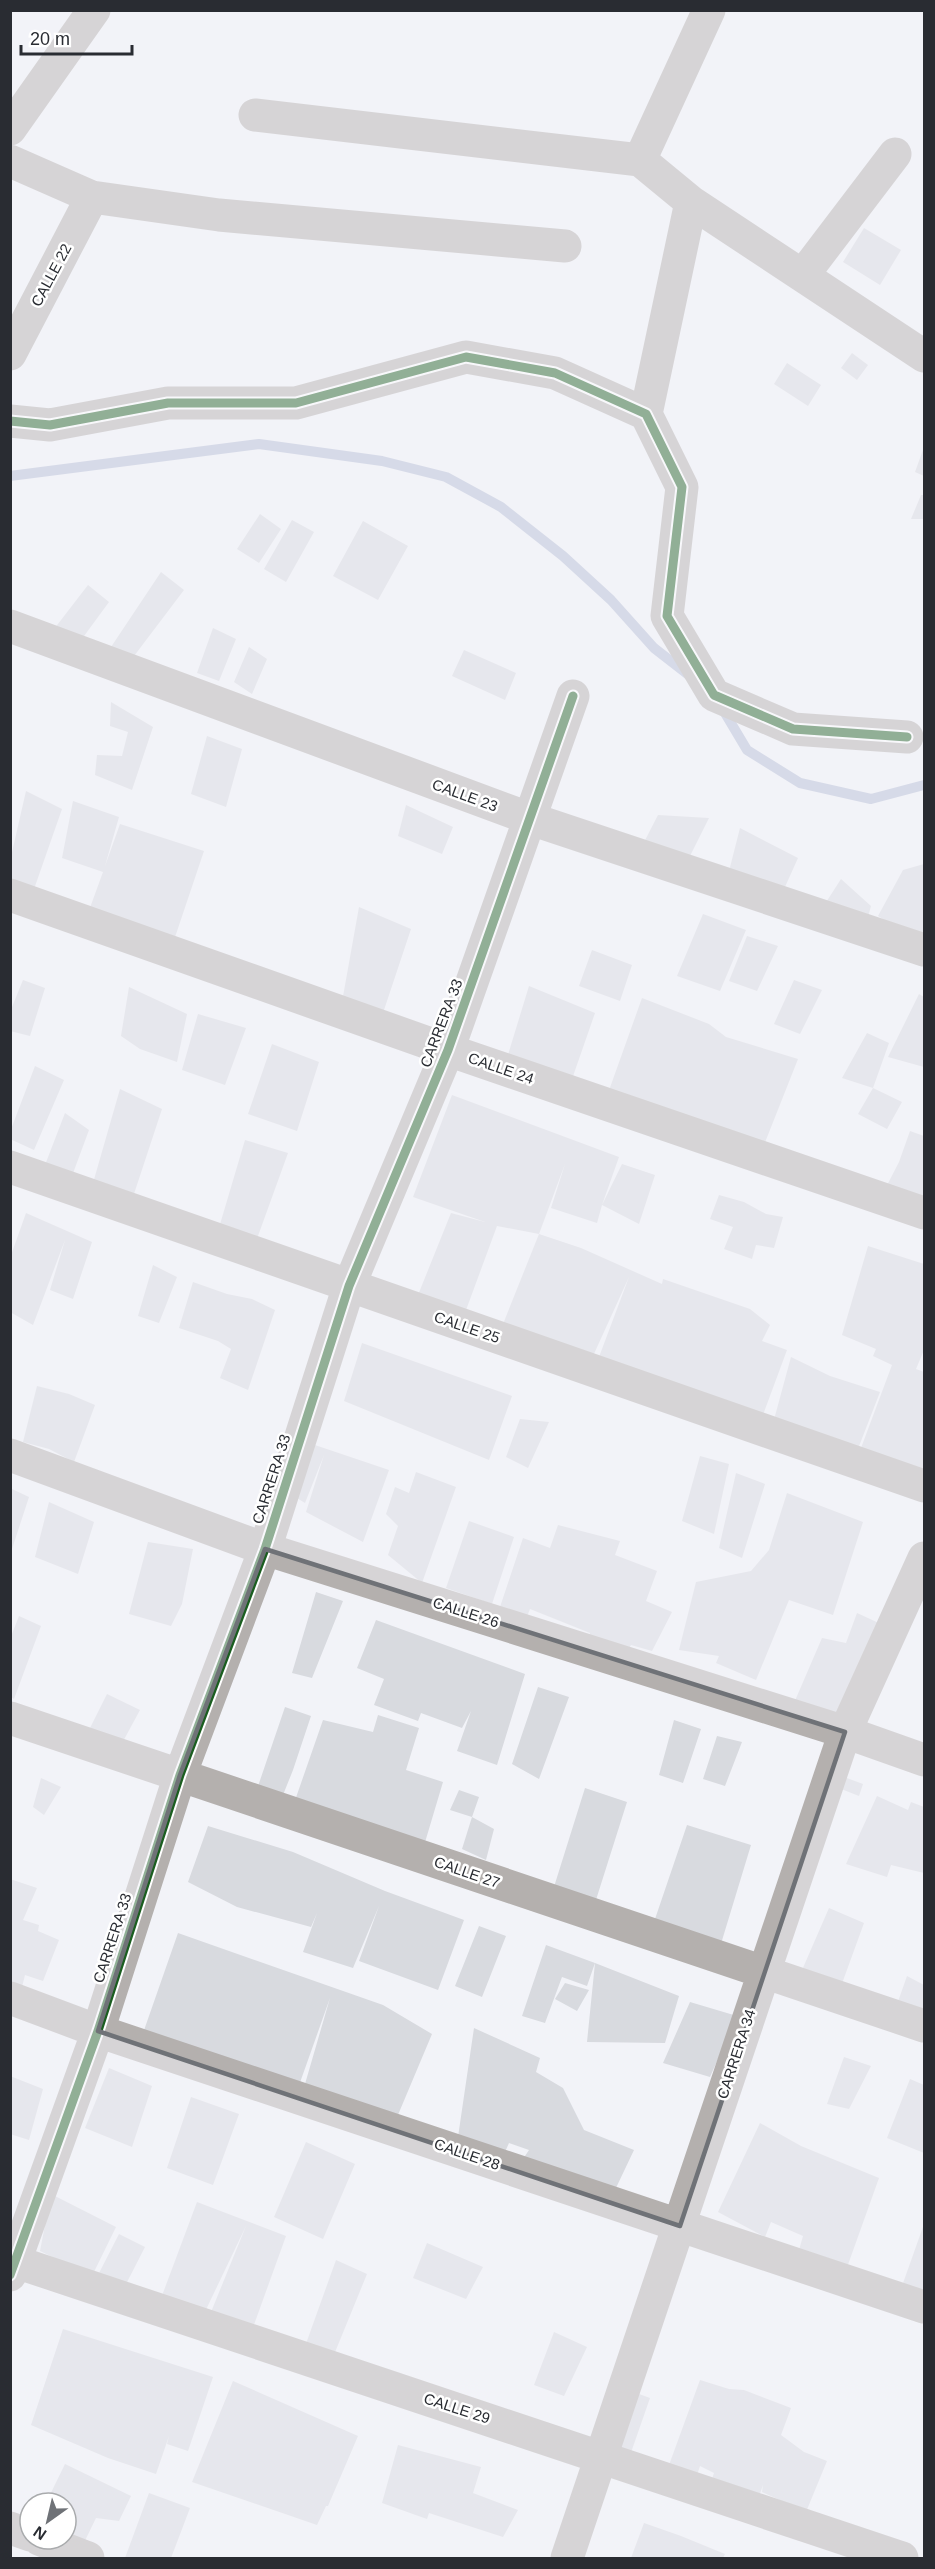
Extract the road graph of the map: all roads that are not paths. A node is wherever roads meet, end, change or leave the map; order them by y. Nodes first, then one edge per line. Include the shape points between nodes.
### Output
1 (94, 10) edge
2 (709, 10) edge
3 (255, 115) dead end
4 (10, 129) edge
5 (895, 154) dead end
6 (640, 160) junction
7 (10, 161) edge
8 (92, 197) junction
9 (690, 202) junction
10 (565, 246) dead end
11 (803, 275) junction
12 (10, 354) edge
13 (924, 356) edge
14 (646, 414) junction
15 (10, 421) edge
16 (10, 626) edge
17 (573, 696) dead end
18 (907, 737) dead end
19 (531, 819) junction
20 (10, 895) edge
21 (924, 950) edge
22 (448, 1050) junction
23 (10, 1167) edge
24 (924, 1213) edge
25 (350, 1286) junction
26 (10, 1455) edge
27 (924, 1486) edge
28 (265, 1549) junction
29 (924, 1558) edge
30 (10, 1718) edge
31 (845, 1732) junction
32 (924, 1760) edge
33 (180, 1775) junction
34 (762, 1971) junction
35 (10, 1998) edge
36 (924, 2026) edge
37 (98, 2031) junction
38 (680, 2226) junction
39 (12, 2266) edge
40 (924, 2307) edge
41 (602, 2456) junction
42 (68, 2551) edge
43 (88, 2559) edge
44 (567, 2559) edge
45 (903, 2559) edge

1 - 4 street
2 - 6 street
3 - 6 street
5 - 11 street
6 - 9 street
7 - 8 street
8 - 10 street via 219,214
8 - 12 street, CALLE 22
9 - 11 street
9 - 14 street
11 - 13 street
14 - 15 street via 555,373 466,357 296,403 168,403 50,425
14 - 18 street via 682,487 667,616 714,695 793,729
16 - 19 street, CALLE 23
17 - 19 street, CARRERA 33
19 - 21 street, CALLE 23
19 - 22 street, CARRERA 33
20 - 22 street, CALLE 24
22 - 24 street, CALLE 24
22 - 25 street, CARRERA 33
23 - 25 street, CALLE 25
25 - 27 street, CALLE 25
25 - 28 street, CARRERA 33
26 - 28 street, CALLE 26
28 - 31 street, CALLE 26
28 - 33 street, CARRERA 33
29 - 31 street, CARRERA 34
30 - 33 street, CALLE 27
31 - 32 street, CALLE 26
31 - 34 street, CARRERA 34
33 - 34 street, CALLE 27
33 - 37 street, CARRERA 33
34 - 36 street, CALLE 27
34 - 38 street, CARRERA 34
35 - 37 street, CALLE 28
37 - 38 street, CALLE 28
37 - 39 street, CARRERA 33
38 - 40 street, CALLE 28
38 - 41 street, CARRERA 34
39 - 41 street, CALLE 29
41 - 44 street, CARRERA 34
41 - 45 street, CALLE 29
42 - 43 street

